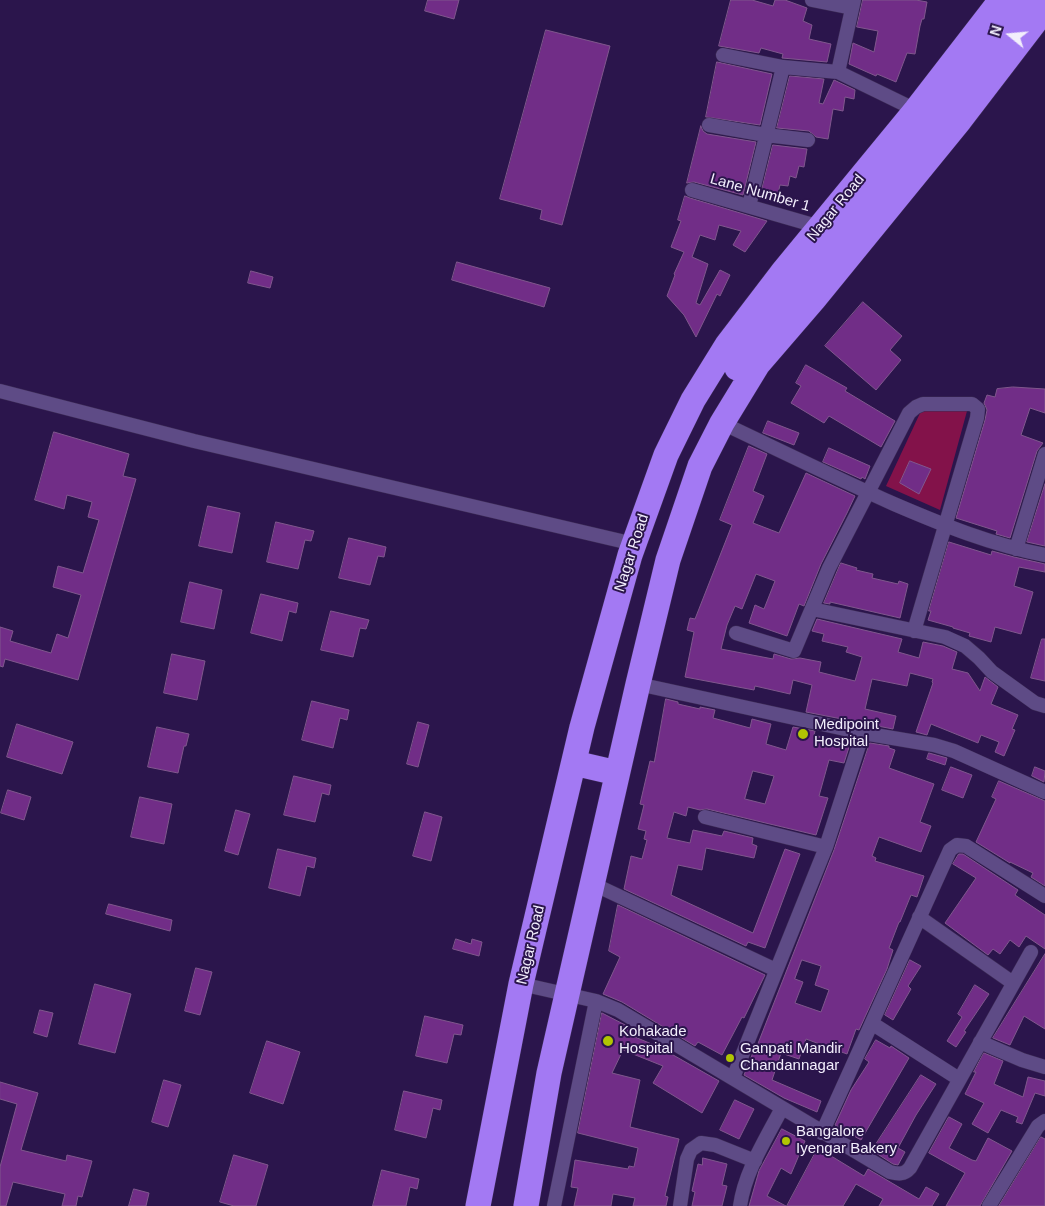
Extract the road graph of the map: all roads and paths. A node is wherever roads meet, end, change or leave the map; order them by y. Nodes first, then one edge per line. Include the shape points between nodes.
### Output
1 (812, 0) edge
2 (1001, 0) edge
3 (1029, 0) edge
4 (853, 4) edge
5 (1045, 9) edge
6 (723, 56) dead end
7 (783, 67) junction
8 (838, 72) junction
9 (916, 110) junction
10 (709, 125) dead end
11 (766, 135) junction
12 (808, 140) dead end
13 (692, 190) dead end
14 (749, 206) junction
15 (820, 226) junction
16 (0, 391) edge
17 (722, 423) junction
18 (1045, 454) edge
19 (868, 492) junction
20 (650, 499) junction
21 (945, 526) junction
22 (634, 544) junction
23 (1016, 549) junction
24 (1045, 554) edge
25 (812, 609) junction
26 (914, 631) junction
27 (736, 633) dead end
28 (638, 684) junction
29 (1045, 706) edge
30 (863, 733) junction
31 (574, 763) junction
32 (617, 773) junction
33 (1045, 792) edge
34 (705, 816) dead end
35 (826, 847) junction
36 (591, 884) junction
37 (1045, 896) edge
38 (919, 917) junction
39 (1031, 952) dead end
40 (776, 970) junction
41 (1013, 983) junction
42 (521, 984) junction
43 (566, 993) junction
44 (596, 1001) junction
45 (873, 1024) junction
46 (980, 1042) junction
47 (1045, 1067) edge
48 (732, 1078) junction
49 (959, 1079) junction
50 (782, 1108) junction
51 (1045, 1121) edge
52 (822, 1133) junction
53 (755, 1161) junction
54 (478, 1206) edge
55 (526, 1206) edge
56 (554, 1206) edge
57 (680, 1206) edge
58 (740, 1206) edge
59 (989, 1206) edge

1 - 4 street
2 - 9 highway, Nagar Road
3 - 20 highway via 763,329 722,389 692,449
4 - 8 street
5 - 17 highway via 960,120 758,364
6 - 7 street
7 - 8 street
7 - 11 street
8 - 9 street
9 - 15 highway, Nagar Road
10 - 11 street
11 - 12 street
11 - 14 street
13 - 14 street, Lane Number 1
14 - 15 street, Lane Number 1
15 - 20 highway, Nagar Road via 726,345 670,448
16 - 22 street via 194,441
17 - 19 street
17 - 28 highway via 700,466 668,560
18 - 23 street
19 - 21 street
19 - 21 street via 909,413 916,407 923,404 972,404 978,409 978,418
19 - 25 street
20 - 22 highway, Nagar Road
21 - 23 street
21 - 26 street
22 - 31 highway, Nagar Road
23 - 24 street
25 - 26 street
25 - 27 street via 794,651
26 - 29 street via 945,637 965,646 992,672 1035,703
28 - 30 street
28 - 32 highway
30 - 33 street via 934,745
30 - 35 street
31 - 32 highway
31 - 42 highway, Nagar Road
32 - 36 highway
34 - 35 street
35 - 40 street
36 - 40 street
36 - 43 highway
37 - 38 street via 966,846 957,845 950,850
38 - 41 street
38 - 45 street
39 - 41 street
40 - 48 street
41 - 46 street
42 - 43 street
42 - 54 highway, Nagar Road
43 - 44 street
43 - 55 highway
44 - 48 street via 618,1010
44 - 56 street
45 - 49 street
45 - 52 street
46 - 47 street
46 - 49 street
48 - 50 street
49 - 52 street via 906,1172 890,1172
50 - 52 street
50 - 53 street
51 - 59 street via 1038,1126
53 - 57 street via 715,1145 700,1144 691,1150 687,1159
53 - 58 street via 742,1191

